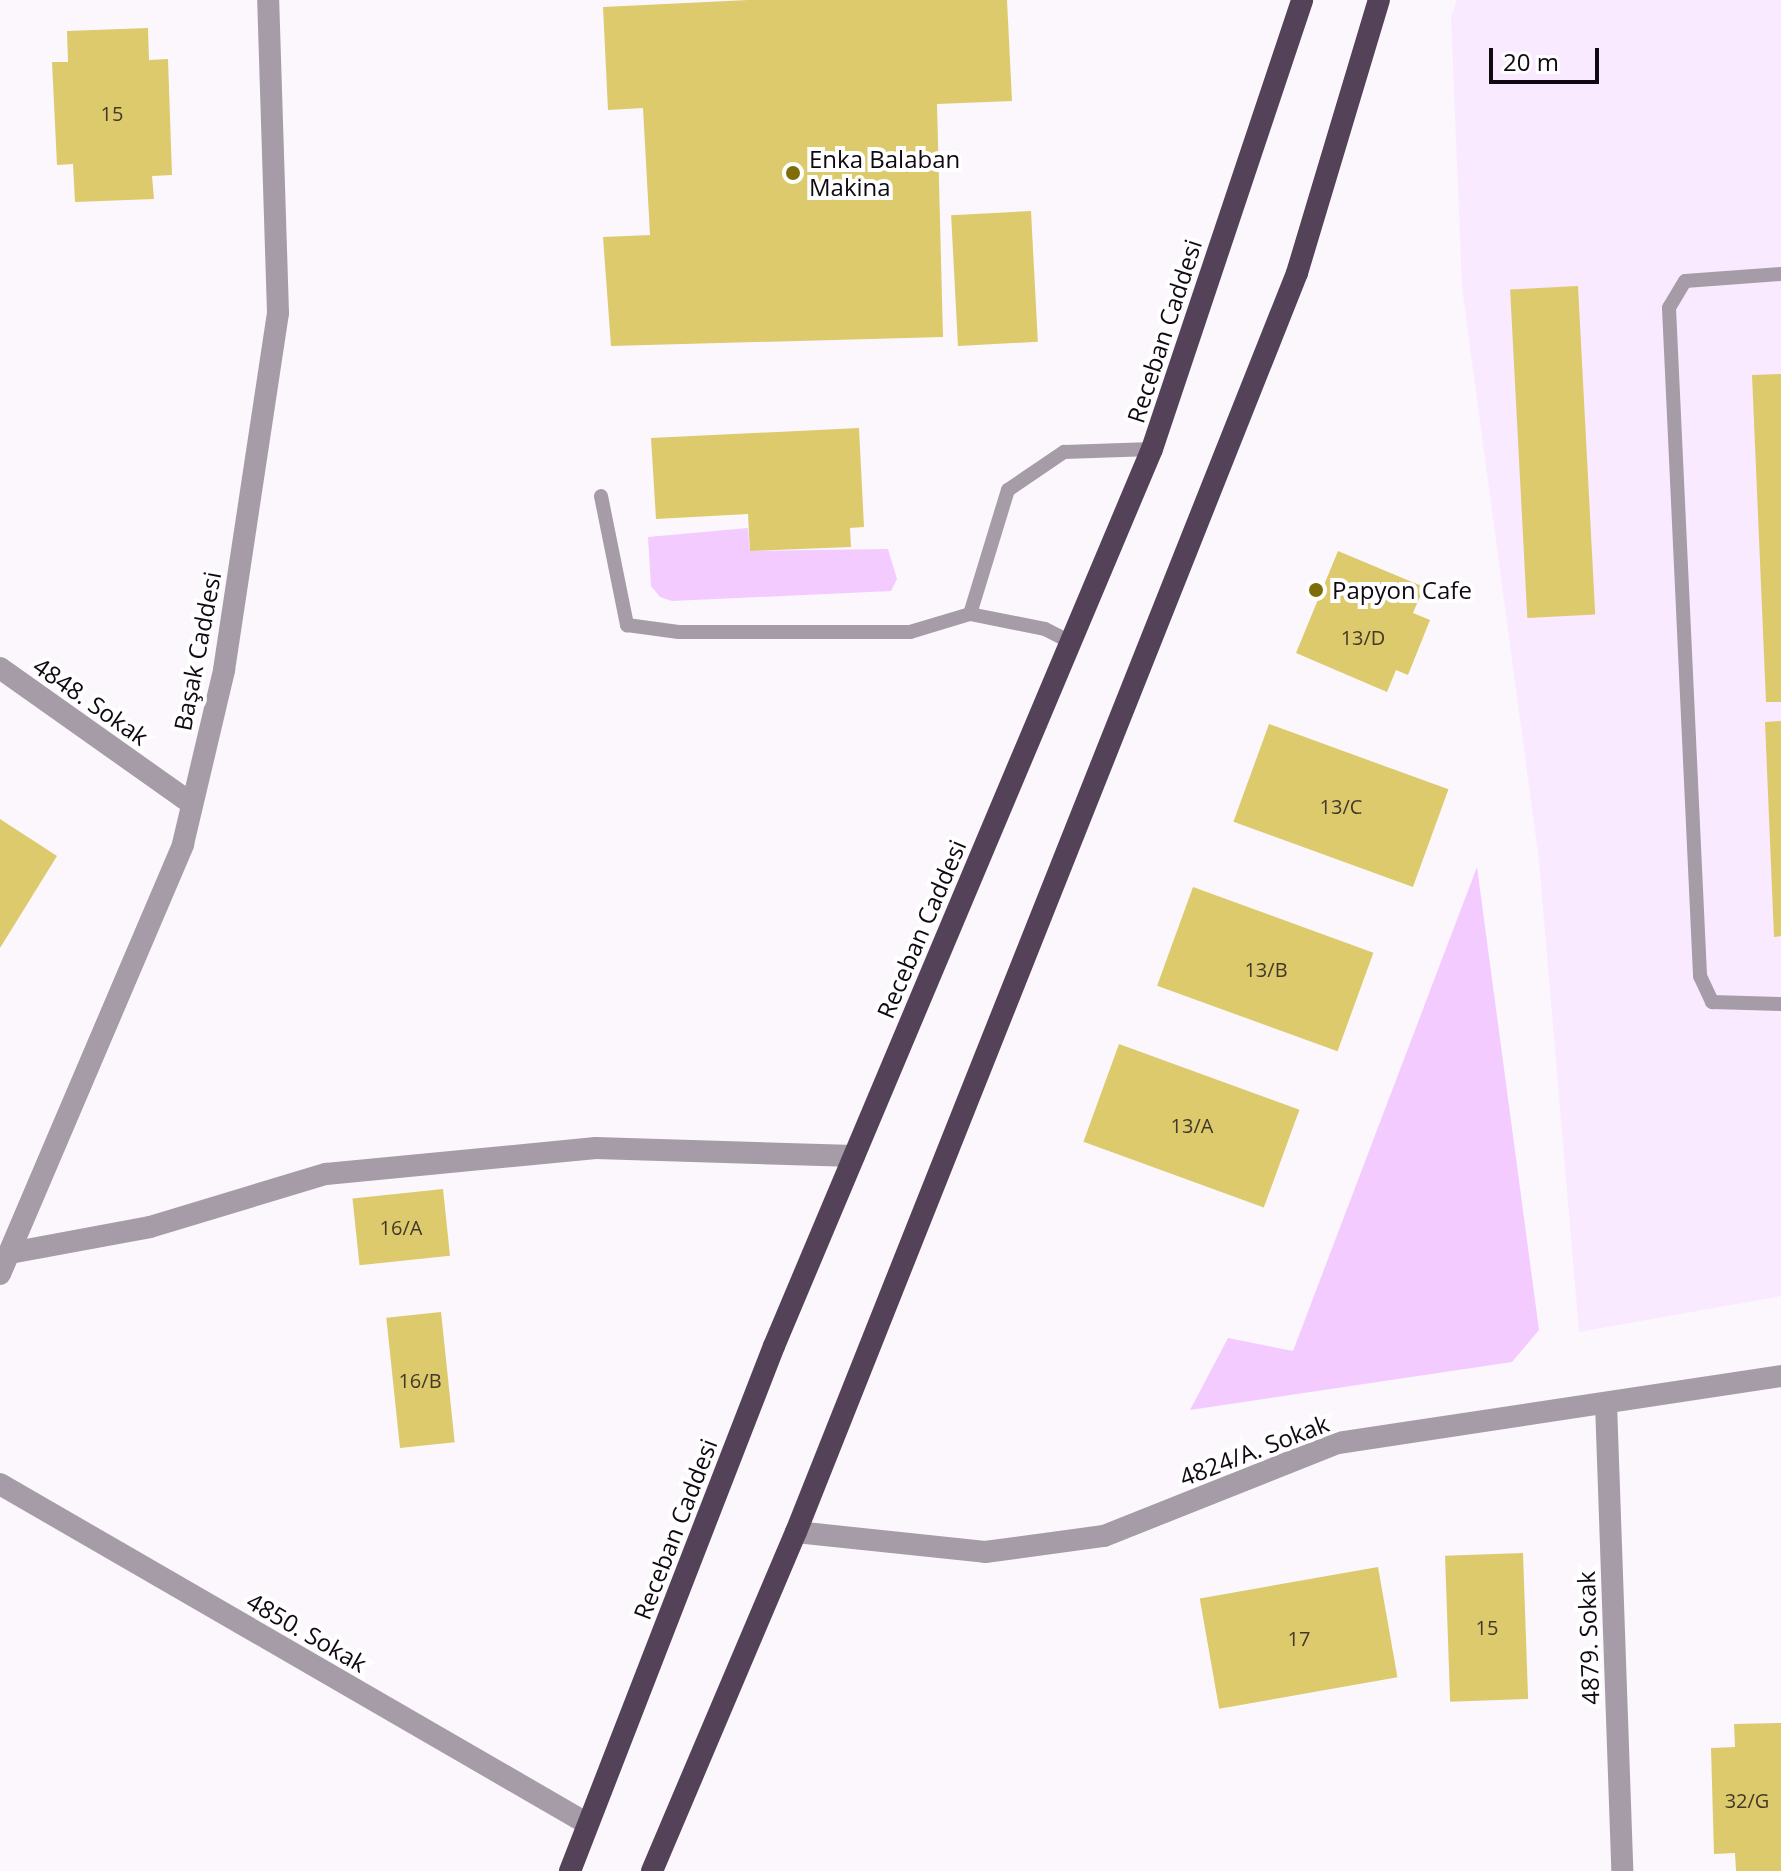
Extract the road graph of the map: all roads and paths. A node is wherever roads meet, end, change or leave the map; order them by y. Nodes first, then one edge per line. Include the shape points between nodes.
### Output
1 (268, 0) edge
2 (1302, 0) edge
3 (1379, 0) edge
4 (1781, 274) edge
5 (1152, 449) junction
6 (601, 496) dead end
7 (970, 614) junction
8 (1069, 641) junction
9 (0, 668) edge
10 (192, 804) junction
11 (1781, 1004) edge
12 (854, 1156) junction
13 (10, 1253) junction
14 (0, 1274) edge
15 (1781, 1376) edge
16 (1606, 1403) junction
17 (0, 1484) edge
18 (796, 1532) junction
19 (588, 1824) junction
20 (570, 1871) edge
21 (652, 1871) edge
22 (1622, 1871) edge

1 - 10 street, Başak Caddesi via 278,313 224,670
2 - 5 highway, Receban Caddesi
3 - 18 highway via 1297,273
4 - 11 lane via 1685,281 1669,308 1700,976 1712,1002
5 - 7 lane via 1064,452 1008,490
5 - 8 highway, Receban Caddesi
6 - 7 lane via 605,537 627,625 679,632 910,632
7 - 8 lane via 1045,629
8 - 12 highway, Receban Caddesi
9 - 10 street, 4848. Sokak
10 - 13 street, Başak Caddesi via 183,844
12 - 13 street via 596,1148 326,1174 150,1227
12 - 19 highway, Receban Caddesi
13 - 14 street, Başak Caddesi
15 - 16 street, 4824/A. Sokak
16 - 18 street, 4824/A. Sokak via 1338,1443 1104,1536 985,1552
16 - 22 street, 4879. Sokak
17 - 19 street, 4850. Sokak
18 - 21 highway
19 - 20 highway, Receban Caddesi

